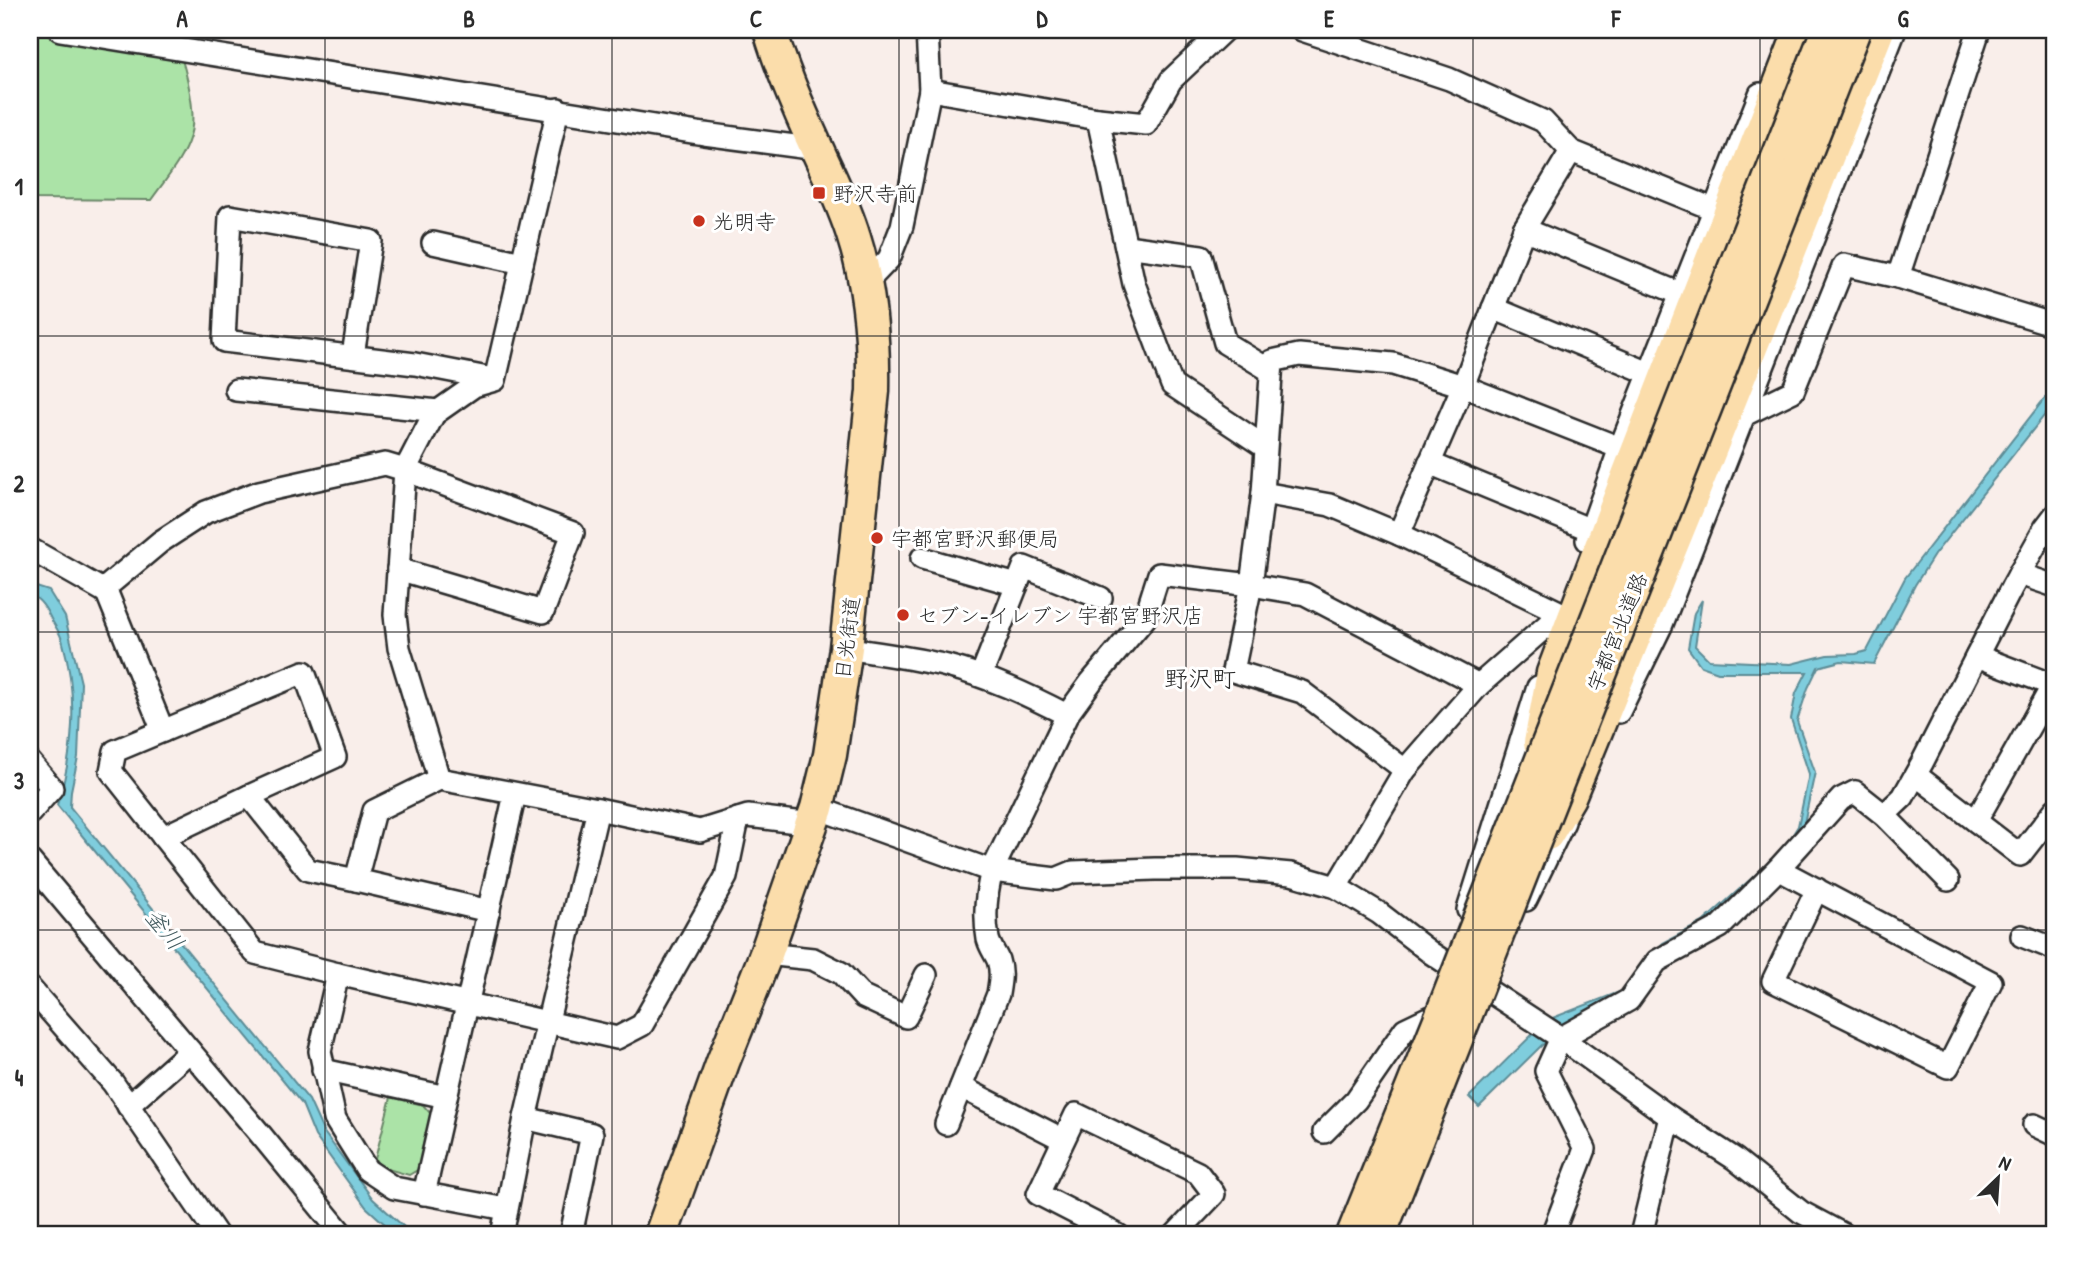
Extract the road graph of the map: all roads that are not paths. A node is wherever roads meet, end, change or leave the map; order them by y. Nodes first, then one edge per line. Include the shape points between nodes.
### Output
1 (60, 30) edge
2 (770, 30) edge
3 (927, 30) edge
4 (1224, 30) edge
5 (1301, 30) edge
6 (1800, 30) edge
7 (1828, 30) edge
8 (1854, 30) edge
9 (1878, 30) edge
10 (1895, 30) edge
11 (1979, 30) edge
12 (930, 90) junction
13 (558, 109) junction
14 (1098, 118) junction
15 (817, 149) junction
16 (1571, 151) junction
17 (1713, 209) junction
18 (1524, 229) junction
19 (433, 243) dead end
20 (1125, 246) junction
21 (522, 263) junction
22 (1898, 277) junction
23 (866, 283) junction
24 (1681, 294) junction
25 (1493, 308) junction
26 (2055, 325) edge
27 (352, 355) junction
28 (1271, 371) junction
29 (1649, 373) junction
30 (495, 380) junction
31 (1462, 386) junction
32 (236, 390) dead end
33 (438, 411) junction
34 (1744, 415) junction
35 (1265, 447) junction
36 (1620, 448) junction
37 (1429, 463) junction
38 (405, 470) junction
39 (1263, 494) junction
40 (2055, 515) edge
41 (1591, 530) junction
42 (1399, 534) junction
43 (30, 549) edge
44 (922, 558) dead end
45 (398, 569) junction
46 (2019, 574) junction
47 (1017, 585) junction
48 (1251, 585) junction
49 (2055, 586) edge
50 (106, 592) junction
51 (1101, 598) dead end
52 (1561, 613) junction
53 (846, 648) junction
54 (1977, 656) junction
55 (981, 676) junction
56 (1479, 685) junction
57 (2054, 685) edge
58 (1067, 715) junction
59 (163, 731) junction
60 (30, 762) edge
61 (1405, 770) junction
62 (1916, 775) junction
63 (439, 779) junction
64 (1533, 779) junction
65 (515, 794) junction
66 (249, 796) junction
67 (598, 809) junction
68 (30, 813) edge
69 (1884, 815) junction
70 (814, 816) junction
71 (738, 819) junction
72 (1976, 821) junction
73 (2051, 821) edge
74 (163, 837) junction
75 (30, 861) edge
76 (1778, 869) junction
77 (992, 871) junction
78 (356, 880) junction
79 (1948, 880) dead end
80 (1336, 887) junction
81 (1516, 888) junction
82 (1817, 890) junction
83 (489, 911) junction
84 (2022, 936) dead end
85 (2055, 949) edge
86 (766, 954) junction
87 (1451, 966) junction
88 (338, 974) junction
89 (926, 975) dead end
90 (30, 988) edge
91 (1486, 990) junction
92 (467, 1004) junction
93 (1430, 1017) junction
94 (548, 1023) junction
95 (1561, 1038) junction
96 (190, 1051) junction
97 (323, 1070) junction
98 (961, 1087) junction
99 (446, 1097) junction
100 (128, 1106) junction
101 (1670, 1117) junction
102 (525, 1118) junction
103 (946, 1124) dead end
104 (2034, 1125) dead end
105 (1324, 1132) dead end
106 (2055, 1135) edge
107 (1062, 1139) junction
108 (424, 1194) junction
109 (506, 1209) junction
110 (216, 1235) edge
111 (343, 1235) edge
112 (502, 1235) edge
113 (571, 1235) edge
114 (661, 1235) edge
115 (1118, 1235) edge
116 (1175, 1235) edge
117 (1343, 1235) edge
118 (1353, 1235) edge
119 (1379, 1235) edge
120 (1391, 1235) edge
121 (1552, 1235) edge
122 (1641, 1235) edge
123 (1844, 1235) edge

1 - 13 street
2 - 15 highway, 日光街道
3 - 12 street
4 - 14 street via 1171,80 1146,124
5 - 16 street via 1449,79 1543,121
6 - 17 street via 1771,66
6 - 64 highway, bridge via 1553,673
7 - 64 highway, 宇都宮北道路, bridge
8 - 81 highway, 宇都宮北道路, bridge
9 - 81 highway, bridge via 1569,797
10 - 34 street
11 - 22 street
12 - 14 street
12 - 23 street via 902,226 888,259
13 - 15 street
13 - 21 street
14 - 20 street
15 - 23 highway, 日光街道 via 854,237
16 - 17 street
16 - 18 street
17 - 24 street
18 - 24 street
18 - 25 street
19 - 21 street
20 - 28 street via 1201,256 1225,343
20 - 35 street via 1134,284 1172,385
21 - 30 street
22 - 26 street
22 - 34 street via 1844,265 1793,391
23 - 53 highway, 日光街道 via 874,351 873,391
24 - 29 street
25 - 29 street
25 - 31 street
27 - 27 street via 224,341 230,216 371,241
27 - 30 street
28 - 31 street via 1272,361 1298,355 1393,364
28 - 35 street
29 - 36 street
30 - 33 street via 474,386
31 - 36 street
31 - 37 street
32 - 33 street
33 - 38 street
34 - 91 street via 1662,624
35 - 39 street
36 - 41 street
37 - 41 street
37 - 42 street
38 - 45 street
38 - 45 street via 573,533 543,612
38 - 50 street via 385,464 309,480 206,512 160,542 104,588
39 - 42 street via 1330,505
39 - 48 street
40 - 46 street
41 - 52 street
42 - 52 street
43 - 50 street
44 - 47 street
45 - 63 street via 395,615 399,648
46 - 49 street
46 - 54 street
47 - 51 street via 1024,567
47 - 55 street
48 - 56 street via 1305,594
48 - 58 street via 1159,575 1145,618
48 - 61 street via 1233,671 1302,692
50 - 59 street
52 - 56 street
52 - 87 street
53 - 55 street
53 - 70 highway, 日光街道 via 832,743
54 - 57 street
54 - 62 street
55 - 58 street
56 - 61 street
57 - 72 street
58 - 77 street
59 - 66 street via 304,672 335,757
59 - 74 street via 115,751 111,771
60 - 68 street via 52,788
61 - 80 street
62 - 69 street via 1903,797
62 - 72 street
63 - 65 street
63 - 78 street via 374,811
64 - 118 highway, 宇都宮北道路, bridge
65 - 67 street
65 - 83 street
66 - 74 street
66 - 78 street via 309,870
67 - 71 street via 700,831
67 - 94 street
69 - 76 street via 1855,792 1840,800
69 - 79 street
70 - 71 street
70 - 77 street
70 - 86 highway, 日光街道
71 - 94 street via 726,877 642,1025 617,1038
72 - 73 street via 2021,855
74 - 88 street via 255,953
75 - 96 street
76 - 82 street
76 - 95 street via 1720,927 1657,961 1629,1000
77 - 80 street via 1056,880 1073,872 1237,869 1291,874
77 - 98 street via 987,928 1001,975 998,994
78 - 83 street
80 - 87 street
81 - 119 highway, 宇都宮北道路, bridge
82 - 82 street via 1991,982 1948,1067 1773,981
83 - 92 street
84 - 85 street
86 - 89 street via 813,960 841,973 863,996 906,1017
86 - 114 highway, 日光街道
87 - 91 street
87 - 93 street
88 - 92 street
88 - 97 street via 320,1051
90 - 100 street
91 - 95 street
91 - 120 street
92 - 94 street
92 - 99 street
93 - 105 street via 1405,1029 1356,1100
93 - 117 street
94 - 102 street
95 - 101 street
95 - 121 street via 1546,1071 1585,1149
96 - 100 street
96 - 111 street
97 - 99 street
97 - 108 street via 335,1119 368,1170 394,1188
98 - 103 street
98 - 107 street
99 - 108 street
100 - 110 street
101 - 122 street
101 - 123 street via 1735,1159 1801,1212
102 - 109 street
102 - 113 street via 592,1134
104 - 106 street
107 - 115 street via 1038,1194
107 - 116 street via 1076,1114 1198,1174 1214,1194
108 - 109 street
109 - 112 street

